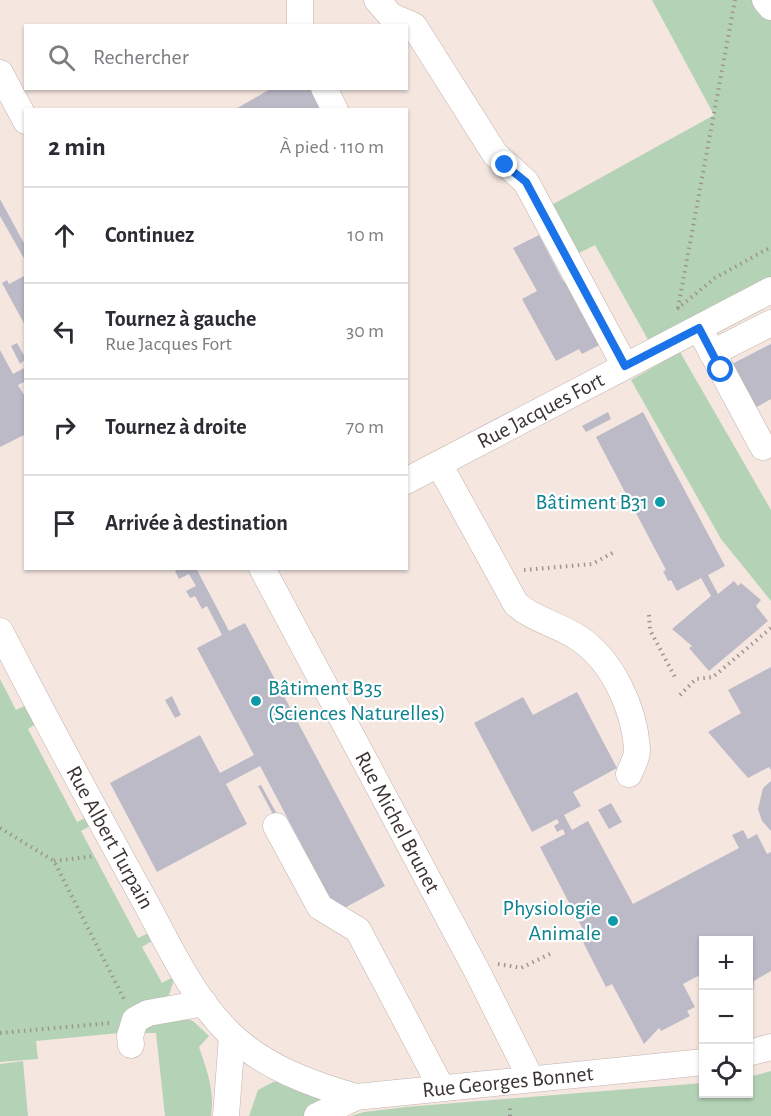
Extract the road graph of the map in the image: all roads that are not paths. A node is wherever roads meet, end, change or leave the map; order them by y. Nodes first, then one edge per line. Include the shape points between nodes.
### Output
1 (300, 0) edge
2 (377, 0) edge
3 (765, 0) edge
4 (771, 7) edge
5 (300, 24) edge
6 (0, 73) edge
7 (325, 90) edge
8 (334, 108) edge
9 (24, 117) edge
10 (771, 290) edge
11 (771, 323) edge
12 (699, 328) junction
13 (712, 353) junction
14 (625, 366) junction
15 (763, 447) dead end
16 (439, 464) junction
17 (408, 481) edge
18 (263, 570) edge
19 (0, 631) edge
20 (629, 774) dead end
21 (276, 826) dead end
22 (204, 1003) junction
23 (232, 1036) junction
24 (131, 1045) dead end
25 (771, 1047) edge
26 (753, 1052) edge
27 (699, 1062) edge
28 (531, 1079) junction
29 (441, 1087) junction
30 (356, 1097) junction
31 (226, 1116) edge
32 (317, 1116) edge

1 - 5 street
2 - 14 street via 391,16 414,26 495,154 526,182
3 - 4 street
6 - 9 street
7 - 8 street
10 - 12 street, Rue Jacques Fort
11 - 13 street
12 - 13 street
12 - 14 street, Rue Jacques Fort
13 - 15 street
14 - 16 street, Rue Jacques Fort
16 - 17 street, Rue Jacques Fort
16 - 20 street via 516,604 579,638 620,687 638,750
18 - 28 street, Rue Michel Brunet
19 - 22 street, Rue Albert Turpain
21 - 29 street via 320,907 358,930
22 - 23 street, Rue Albert Turpain
22 - 24 street via 148,1013 135,1020
23 - 30 street, Rue Albert Turpain via 315,1086
23 - 31 street
25 - 26 street
27 - 28 street, Rue Georges Bonnet
28 - 29 street, Rue Georges Bonnet
29 - 30 street, Rue Georges Bonnet
30 - 32 street, Rue Georges Bonnet

